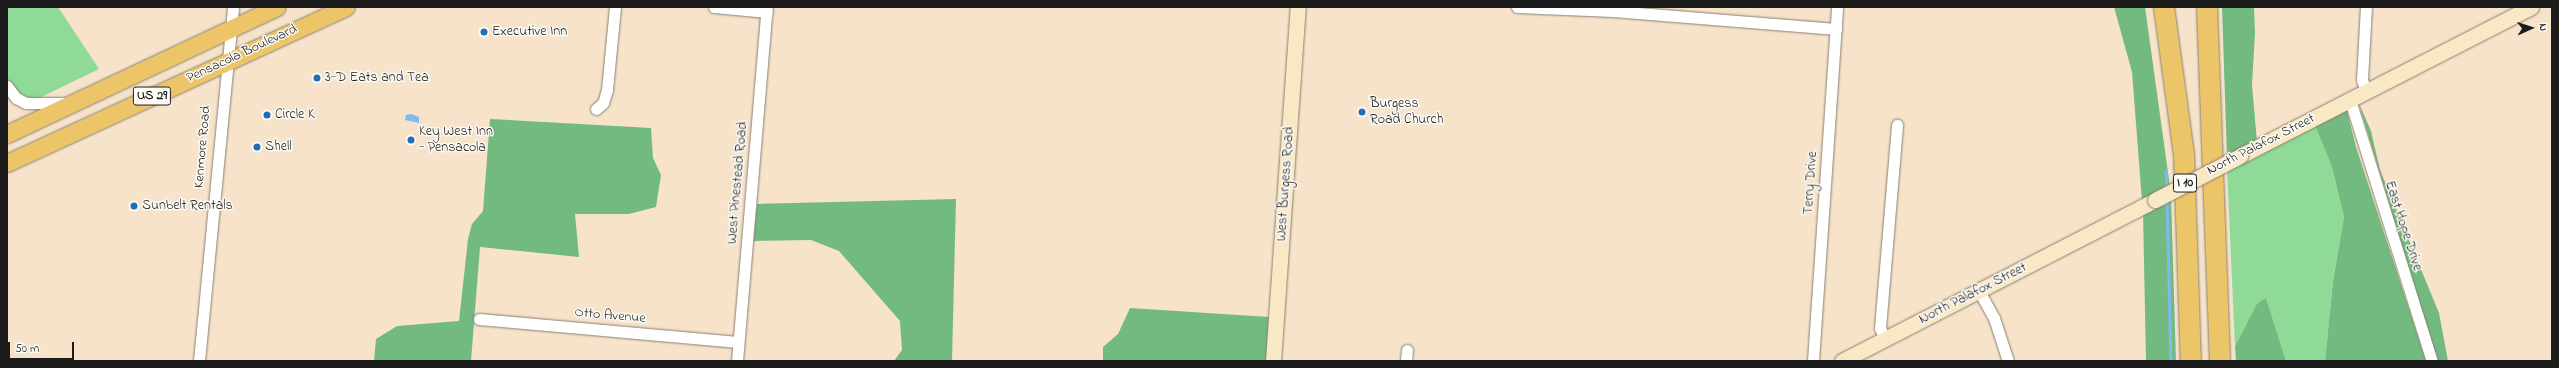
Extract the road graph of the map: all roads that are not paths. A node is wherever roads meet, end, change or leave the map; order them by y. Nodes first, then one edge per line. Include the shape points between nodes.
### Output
1 (233, 7) edge
2 (277, 7) edge
3 (346, 7) edge
4 (615, 7) edge
5 (714, 7) edge
6 (1298, 7) edge
7 (1517, 7) edge
8 (1837, 7) edge
9 (2164, 7) edge
10 (2207, 7) edge
11 (2366, 7) edge
12 (2531, 7) edge
13 (767, 9) edge
14 (230, 29) junction
15 (1836, 29) junction
16 (226, 61) junction
17 (7, 86) edge
18 (2366, 91) junction
19 (2350, 100) junction
20 (71, 103) junction
21 (596, 109) dead end
22 (1898, 124) dead end
23 (7, 134) edge
24 (7, 163) edge
25 (1979, 291) junction
26 (478, 319) dead end
27 (1885, 339) junction
28 (738, 342) junction
29 (1407, 350) dead end
30 (1845, 360) edge
31 (199, 361) edge
32 (737, 361) edge
33 (1273, 361) edge
34 (1406, 361) edge
35 (1812, 361) edge
36 (2008, 361) edge
37 (2192, 361) edge
38 (2220, 361) edge
39 (2432, 361) edge

1 - 14 street, Kenmore Road
2 - 14 main road, Pensacola Boulevard / US 29
3 - 16 main road, Pensacola Boulevard / US 29
4 - 21 street via 608,90 603,104
5 - 13 street
6 - 33 main road, West Burgess Road
7 - 15 street via 1613,11
8 - 15 street, Terry Drive
9 - 37 highway, I 10 via 2184,154
10 - 38 highway, I 10
11 - 18 street via 2362,80
12 - 18 main road, North Palafox Street
13 - 28 street, West Pinestead Road
14 - 16 street, Kenmore Road
14 - 20 main road, Pensacola Boulevard / US 29
15 - 35 street, Terry Drive
16 - 24 main road, Pensacola Boulevard / US 29
16 - 31 street, Kenmore Road
17 - 20 street via 16,98 26,103
18 - 19 main road, North Palafox Street
19 - 25 main road, North Palafox Street, bridge
19 - 39 street, East Hope Drive
20 - 23 main road, Pensacola Boulevard / US 29
22 - 27 street via 1880,328
25 - 27 main road, North Palafox Street
25 - 36 street via 1994,318
26 - 28 street, Otto Avenue
27 - 30 main road, North Palafox Street
28 - 32 street, West Pinestead Road
29 - 34 street

